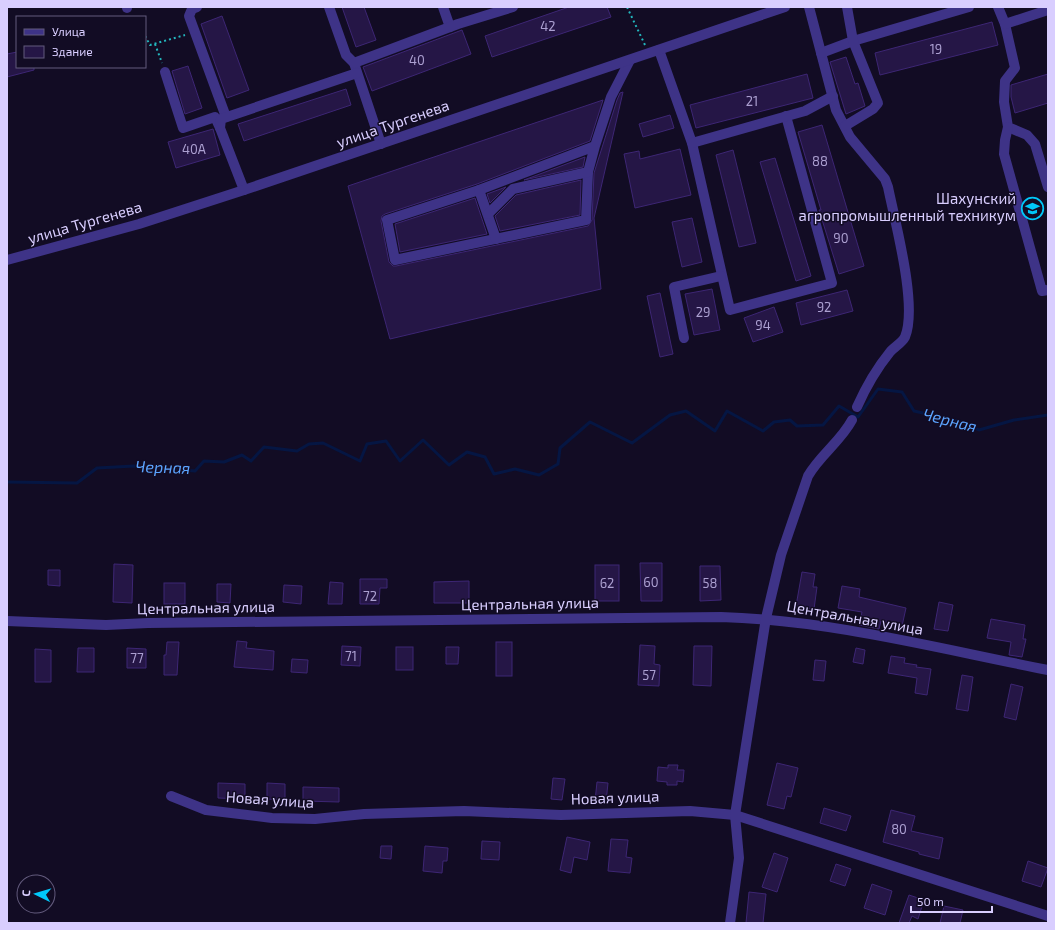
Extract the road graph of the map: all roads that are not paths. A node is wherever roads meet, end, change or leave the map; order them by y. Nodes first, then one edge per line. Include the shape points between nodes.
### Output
1 (197, 7) edge
2 (329, 7) edge
3 (444, 7) edge
4 (513, 7) edge
5 (785, 7) edge
6 (809, 7) edge
7 (847, 7) edge
8 (969, 7) edge
9 (998, 7) edge
10 (773, 9) edge
11 (1048, 10) edge
12 (1005, 24) junction
13 (450, 27) junction
14 (854, 41) junction
15 (659, 50) junction
16 (821, 53) junction
17 (630, 60) junction
18 (354, 63) junction
19 (164, 72) road end
20 (357, 73) junction
21 (833, 96) junction
22 (786, 116) junction
23 (226, 117) junction
24 (845, 126) junction
25 (1008, 127) junction
26 (220, 128) junction
27 (692, 143) junction
28 (381, 144) junction
29 (595, 146) junction
30 (588, 172) junction
31 (1048, 187) edge
32 (244, 190) junction
33 (479, 190) junction
34 (488, 214) junction
35 (496, 239) junction
36 (7, 260) edge
37 (721, 276) junction
38 (1048, 290) edge
39 (684, 338) dead end
40 (857, 407) dead end
41 (852, 420) dead end
42 (766, 618) junction
43 (7, 621) edge
44 (1048, 670) edge
45 (172, 796) dead end
46 (735, 815) junction
47 (1048, 916) edge
48 (730, 923) edge

1 - 23 street via 192,9 190,16
2 - 18 street via 346,55
3 - 13 street
4 - 13 street
5 - 10 street, улица Тургенева
6 - 16 street
7 - 14 street
8 - 14 street
9 - 12 street
10 - 15 street, улица Тургенева
11 - 12 street
12 - 25 street via 1015,68 1005,81 1004,102
13 - 18 street
14 - 16 street
14 - 24 street via 878,103 873,109
15 - 17 street, улица Тургенева
15 - 27 street
16 - 21 street
17 - 28 street, улица Тургенева
17 - 29 street via 611,97
18 - 20 street
19 - 26 street via 183,128 215,117
20 - 23 street
20 - 28 street
21 - 22 street via 805,111
21 - 24 street via 836,110
22 - 27 street
22 - 37 street via 832,283 730,310
23 - 26 street via 221,119
24 - 40 street via 850,137 885,179 888,187 909,293 910,315 904,338 890,352
25 - 31 street via 1027,135 1035,144
25 - 38 street via 1004,154 1042,291
26 - 32 street
27 - 37 street
28 - 32 street, улица Тургенева
29 - 30 street
29 - 33 street
30 - 34 street via 513,189
30 - 35 street via 586,220
32 - 36 street, улица Тургенева via 139,224
33 - 34 street
33 - 35 street via 387,220 395,260
34 - 35 street
37 - 39 street via 674,287
41 - 42 street via 814,465 808,476 781,555
42 - 43 street, Центральная улица via 106,625
42 - 44 street, Центральная улица via 832,628
42 - 46 street
45 - 46 street, Новая улица via 206,810 272,818 315,819 364,814 464,811 561,815 690,811
46 - 47 street, Новая улица
46 - 48 street via 739,858

